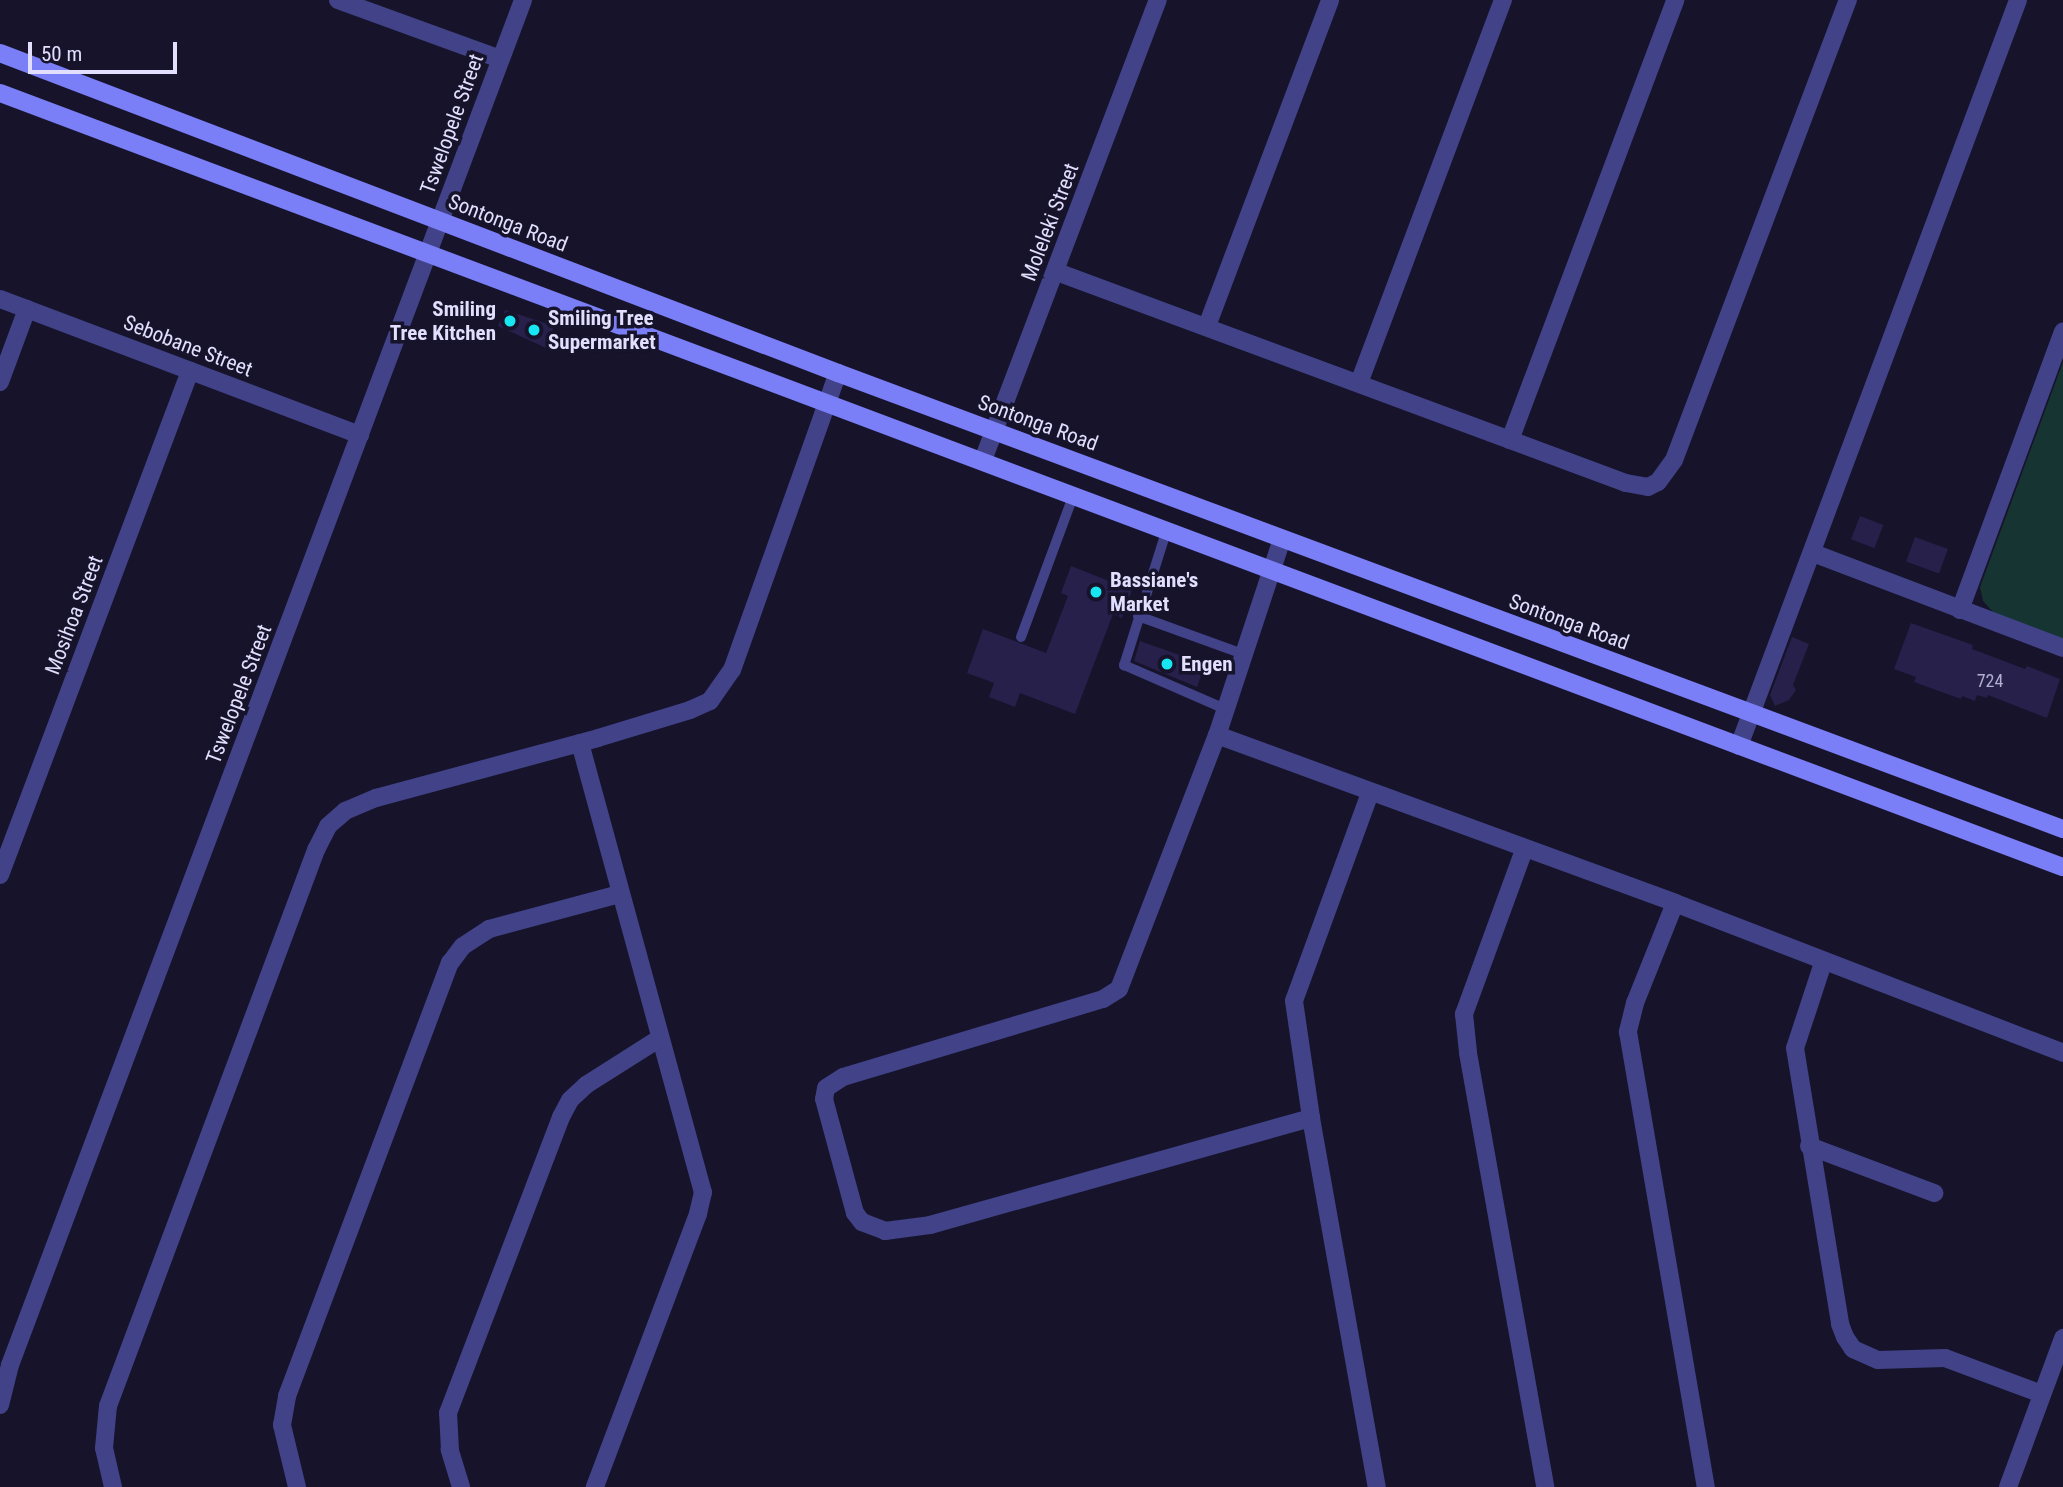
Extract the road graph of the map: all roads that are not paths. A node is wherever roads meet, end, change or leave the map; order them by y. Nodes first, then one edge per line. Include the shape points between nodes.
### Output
1 (338, 0) edge
2 (523, 0) edge
3 (1158, 0) edge
4 (1330, 0) edge
5 (1503, 0) edge
6 (1675, 0) edge
7 (1847, 0) edge
8 (2018, 0) edge
9 (0, 53) edge
10 (500, 59) junction
11 (0, 93) edge
12 (440, 222) junction
13 (429, 254) junction
14 (1057, 272) junction
15 (0, 299) edge
16 (27, 309) junction
17 (1207, 326) junction
18 (2063, 331) edge
19 (190, 371) junction
20 (838, 373) junction
21 (0, 382) edge
22 (1359, 383) junction
23 (827, 404) junction
24 (995, 432) junction
25 (360, 435) junction
26 (1510, 440) junction
27 (983, 460) junction
28 (1074, 494) junction
29 (1167, 529) junction
30 (1282, 539) junction
31 (1813, 554) junction
32 (1271, 571) junction
33 (1960, 610) junction
34 (1138, 616) junction
35 (1021, 637) dead end
36 (2063, 648) edge
37 (1242, 654) junction
38 (1225, 709) junction
39 (1751, 712) junction
40 (1217, 735) junction
41 (580, 743) junction
42 (1738, 746) junction
43 (1370, 793) junction
44 (2063, 829) edge
45 (1524, 849) junction
46 (2063, 867) edge
47 (0, 875) edge
48 (620, 894) junction
49 (1675, 903) junction
50 (1823, 963) junction
51 (660, 1038) junction
52 (2063, 1053) edge
53 (1311, 1118) junction
54 (1809, 1146) junction
55 (1934, 1193) dead end
56 (2063, 1338) edge
57 (2042, 1394) junction
58 (0, 1405) edge
59 (113, 1487) edge
60 (297, 1487) edge
61 (461, 1487) edge
62 (595, 1487) edge
63 (1377, 1487) edge
64 (1545, 1487) edge
65 (1706, 1487) edge
66 (2008, 1487) edge

1 - 10 street
2 - 10 street, Tswelopele Street
3 - 14 street, Moleleki Street
4 - 17 street
5 - 22 street
6 - 26 street
7 - 26 street via 1667,473 1658,482 1638,487
8 - 31 street
9 - 12 main road, Sontonga Road
10 - 12 street, Tswelopele Street
11 - 13 main road
12 - 13 street, Tswelopele Street
12 - 20 main road, Sontonga Road
13 - 23 main road
13 - 25 street, Tswelopele Street
14 - 17 street
14 - 24 street, Moleleki Street
15 - 16 street, Sebobane Street
16 - 19 street, Sebobane Street
16 - 21 street
17 - 22 street
18 - 33 street
19 - 25 street, Sebobane Street
19 - 47 street, Mosihoa Street
20 - 23 street
20 - 24 main road, Sontonga Road
22 - 26 street
23 - 27 main road
23 - 41 street via 737,657 719,691 690,710
24 - 27 street, Moleleki Street
24 - 30 main road, Sontonga Road
25 - 58 street, Tswelopele Street via 10,1365
27 - 28 main road
28 - 29 main road
28 - 35 lane
29 - 32 main road
29 - 34 lane
30 - 32 street
30 - 39 main road, Sontonga Road
31 - 33 street
31 - 39 street
32 - 37 street
32 - 42 main road
33 - 36 street
34 - 37 lane
34 - 38 lane via 1125,667
37 - 38 street
38 - 40 street
39 - 42 street
39 - 44 main road, Sontonga Road
40 - 43 street
40 - 53 street via 1119,989 1102,999 844,1077 826,1088 828,1117 855,1213 862,1222 885,1231 930,1225
41 - 48 street
41 - 59 street via 357,805 336,817 322,835 108,1406 104,1448
42 - 46 main road
43 - 45 street
43 - 53 street via 1296,992
45 - 49 street
45 - 64 street via 1464,1014
48 - 51 street
48 - 60 street via 489,929 463,946 450,963 286,1396 282,1425
49 - 50 street
49 - 65 street via 1628,1032
50 - 52 street
50 - 54 street via 1795,1043
51 - 61 street via 586,1085 561,1117 448,1413 450,1450
51 - 62 street via 703,1192
53 - 63 street
54 - 55 street
54 - 57 street via 1840,1324 1853,1349 1878,1360 1945,1358
56 - 57 street
57 - 66 street

